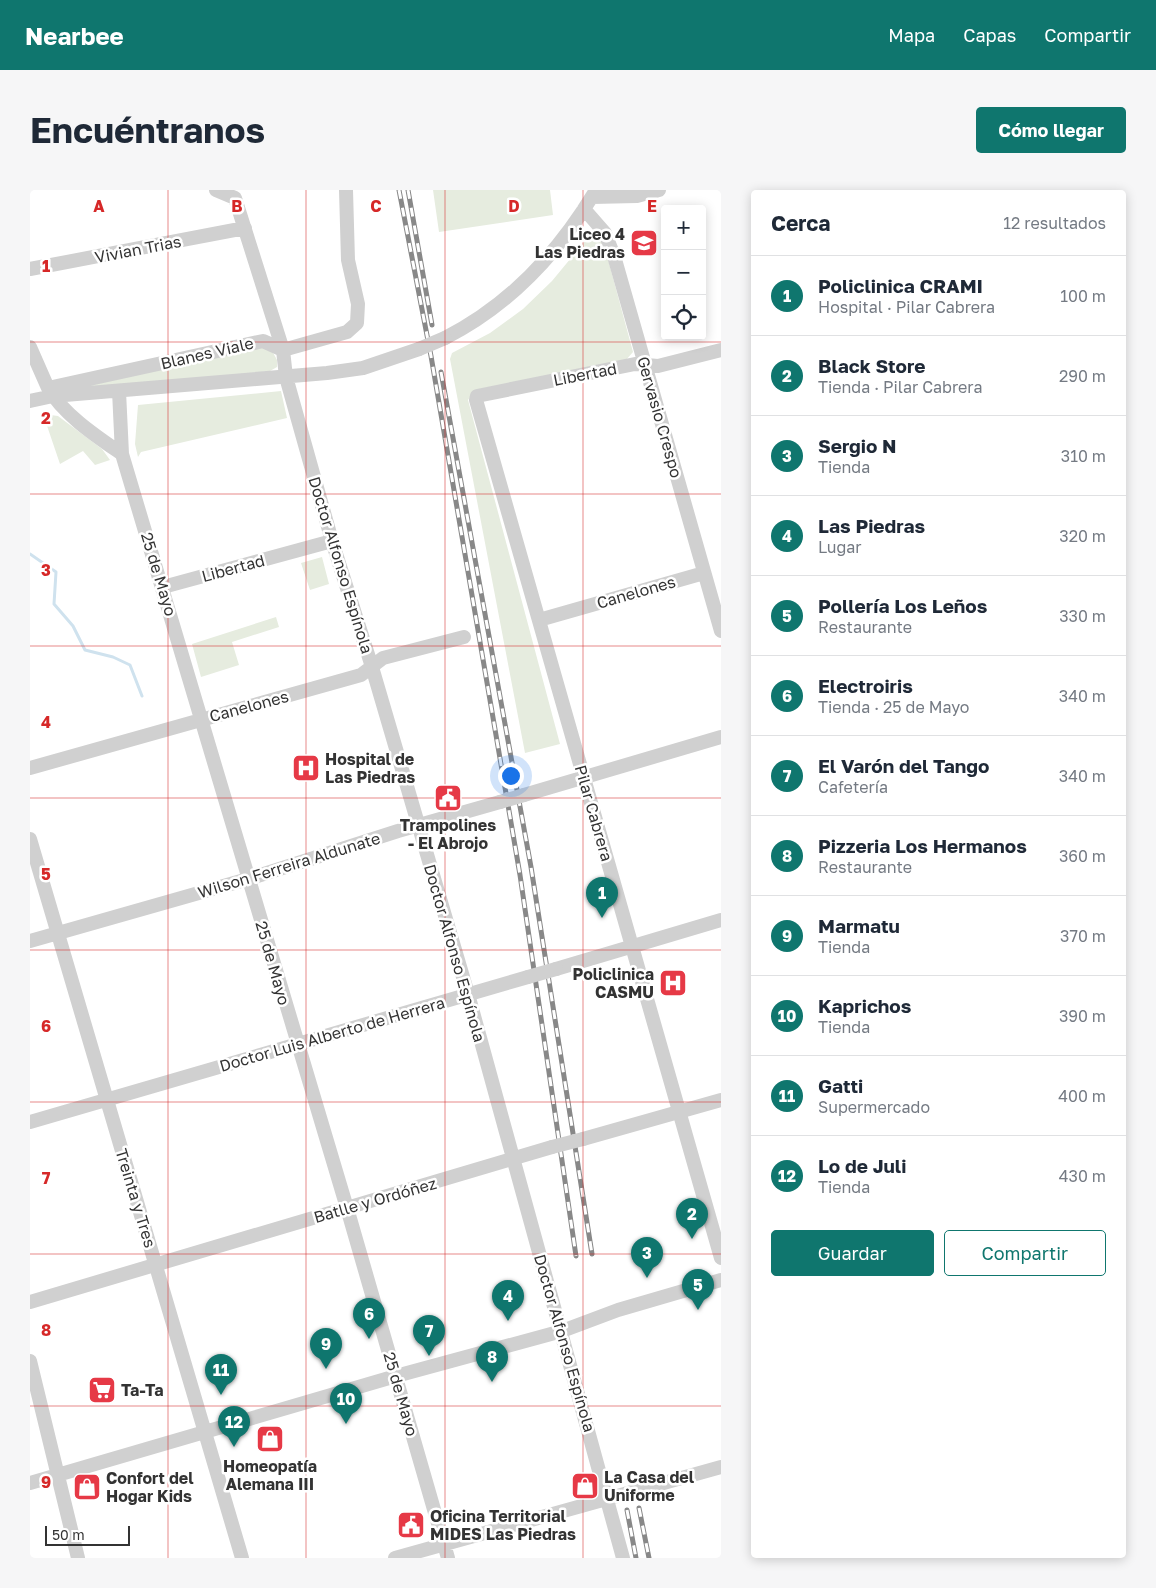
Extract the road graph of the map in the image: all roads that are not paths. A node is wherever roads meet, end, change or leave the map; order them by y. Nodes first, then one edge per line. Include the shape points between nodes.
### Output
1 (216, 190) edge
2 (346, 190) edge
3 (659, 190) edge
4 (594, 193) edge
5 (584, 210) junction
6 (245, 228) junction
7 (30, 268) edge
8 (30, 347) edge
9 (283, 350) junction
10 (721, 350) edge
11 (645, 365) junction
12 (286, 377) junction
13 (119, 390) junction
14 (50, 392) junction
15 (477, 396) joint
16 (30, 401) edge
17 (122, 454) junction
18 (332, 541) junction
19 (704, 573) junction
20 (163, 587) junction
21 (539, 620) junction
22 (721, 632) edge
23 (464, 637) dead end
24 (372, 667) junction
25 (202, 719) junction
26 (721, 737) edge
27 (30, 768) edge
28 (583, 778) junction
29 (418, 826) junction
30 (30, 839) edge
31 (248, 879) junction
32 (721, 920) edge
33 (57, 933) junction
34 (30, 941) edge
35 (633, 945) junction
36 (468, 994) junction
37 (297, 1044) junction
38 (106, 1100) junction
39 (721, 1100) edge
40 (681, 1111) junction
41 (30, 1122) edge
42 (513, 1160) junction
43 (347, 1208) junction
44 (721, 1258) edge
45 (157, 1263) junction
46 (721, 1280) edge
47 (30, 1302) edge
48 (562, 1331) junction
49 (30, 1361) edge
50 (396, 1376) junction
51 (205, 1432) junction
52 (721, 1467) edge
53 (58, 1475) junction
54 (30, 1483) edge
55 (608, 1499) junction
56 (444, 1544) junction
57 (78, 1558) edge
58 (242, 1558) edge
59 (395, 1558) edge
60 (448, 1558) edge
61 (623, 1558) edge

1 - 6 street, Doctor Alfonso Espínola via 235,198
2 - 9 street via 348,260 358,304 357,323 348,332
3 - 4 street via 637,196
4 - 5 street
5 - 11 street, Gervasio Crespo via 605,232
5 - 12 street, bridge via 550,255 506,299 445,338 363,368
6 - 7 street, Vivian Trias
6 - 9 street, Doctor Alfonso Espínola
8 - 14 street
9 - 12 street, Doctor Alfonso Espínola
9 - 14 street, Blanes Viale via 264,341
10 - 11 street, Libertad via 658,366
11 - 15 street, Libertad via 635,364
11 - 19 street, Gervasio Crespo
12 - 13 street
12 - 18 street, Doctor Alfonso Espínola
13 - 14 street
13 - 17 street, 25 de Mayo
14 - 16 street
14 - 17 street via 101,440
15 - 21 street, Pilar Cabrera
17 - 20 street, 25 de Mayo
18 - 20 street, Libertad
18 - 24 street, Doctor Alfonso Espínola
19 - 21 street, Canelones
19 - 22 street, Gervasio Crespo
20 - 25 street, 25 de Mayo
21 - 28 street, Pilar Cabrera
23 - 24 street, Canelones via 383,658
24 - 25 street, Canelones via 361,675
24 - 29 street, Doctor Alfonso Espínola
25 - 27 street, Canelones
25 - 31 street, 25 de Mayo
26 - 28 street, Wilson Ferreira Aldunate
28 - 29 street, Wilson Ferreira Aldunate, bridge
28 - 35 street, Pilar Cabrera
29 - 31 street, Wilson Ferreira Aldunate
29 - 36 street, Doctor Alfonso Espínola
30 - 33 street, Treinta y Tres
31 - 33 street, Wilson Ferreira Aldunate
31 - 37 street, 25 de Mayo
32 - 35 street, Doctor Luis Alberto de Herrera
33 - 34 street, Wilson Ferreira Aldunate
33 - 38 street, Treinta y Tres
35 - 36 street, Doctor Luis Alberto de Herrera, bridge
35 - 40 street, Pilar Cabrera
36 - 37 street, Doctor Luis Alberto de Herrera
36 - 42 street, Doctor Alfonso Espínola
37 - 38 street, Doctor Luis Alberto de Herrera
37 - 43 street, 25 de Mayo
38 - 41 street, Doctor Luis Alberto de Herrera
38 - 45 street, Treinta y Tres
39 - 40 street, Batlle y Ordóñez
40 - 42 street, Batlle y Ordóñez, bridge
40 - 44 street, Pilar Cabrera
42 - 43 street, Batlle y Ordóñez
42 - 48 street, Doctor Alfonso Espínola
43 - 45 street, Batlle y Ordóñez
43 - 50 street, 25 de Mayo
45 - 47 street, Batlle y Ordóñez
45 - 51 street, Treinta y Tres
46 - 48 street via 618,1310
48 - 50 street
48 - 55 street, Doctor Alfonso Espínola
49 - 53 street
50 - 51 street
50 - 56 street, 25 de Mayo
51 - 53 street
51 - 58 street, Treinta y Tres
52 - 55 street
53 - 54 street
53 - 57 street
55 - 56 street
55 - 61 street, Doctor Alfonso Espínola
56 - 59 street
56 - 60 street, 25 de Mayo

